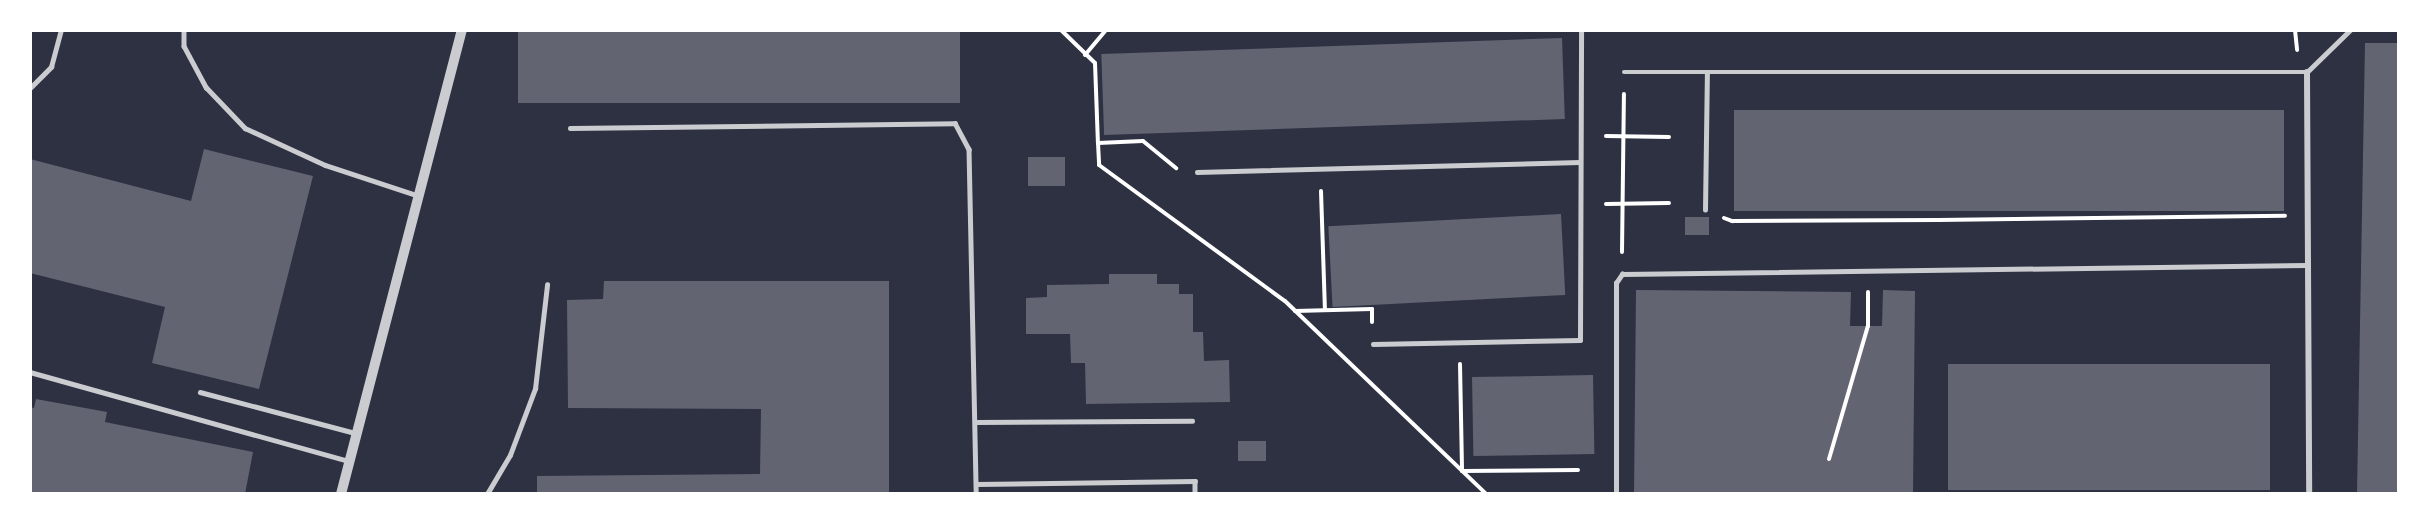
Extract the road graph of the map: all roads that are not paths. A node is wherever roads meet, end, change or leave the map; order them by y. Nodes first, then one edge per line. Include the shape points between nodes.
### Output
1 (61, 30) edge
2 (184, 30) edge
3 (462, 30) edge
4 (2350, 30) edge
5 (1582, 31) edge
6 (1624, 72) dead end
7 (2307, 72) junction
8 (1707, 73) junction
9 (30, 88) edge
10 (570, 128) dead end
11 (1580, 162) junction
12 (1197, 172) road end
13 (416, 195) junction
14 (1705, 210) road end
15 (2307, 265) junction
16 (547, 285) dead end
17 (1373, 344) road end
18 (30, 372) edge
19 (200, 392) dead end
20 (975, 422) junction
21 (1192, 422) dead end
22 (355, 433) junction
23 (348, 461) junction
24 (976, 484) junction
25 (341, 494) edge
26 (487, 494) edge
27 (976, 494) edge
28 (1195, 494) edge
29 (1616, 494) edge
30 (2309, 494) edge

1 - 9 lane via 51,67
2 - 13 lane via 183,46 206,87 245,128 325,165
3 - 13 street
4 - 7 lane
5 - 11 lane
6 - 8 lane
7 - 8 lane
7 - 15 street
8 - 14 lane
10 - 20 lane via 955,123 969,149
11 - 12 lane
11 - 17 lane via 1580,340
13 - 22 street
15 - 29 lane via 1622,274 1616,284
15 - 30 street
16 - 26 lane via 535,389 510,455
18 - 23 lane
19 - 22 lane
20 - 21 lane
20 - 24 lane
22 - 23 street
23 - 25 street
24 - 27 lane
24 - 28 lane via 1195,481

